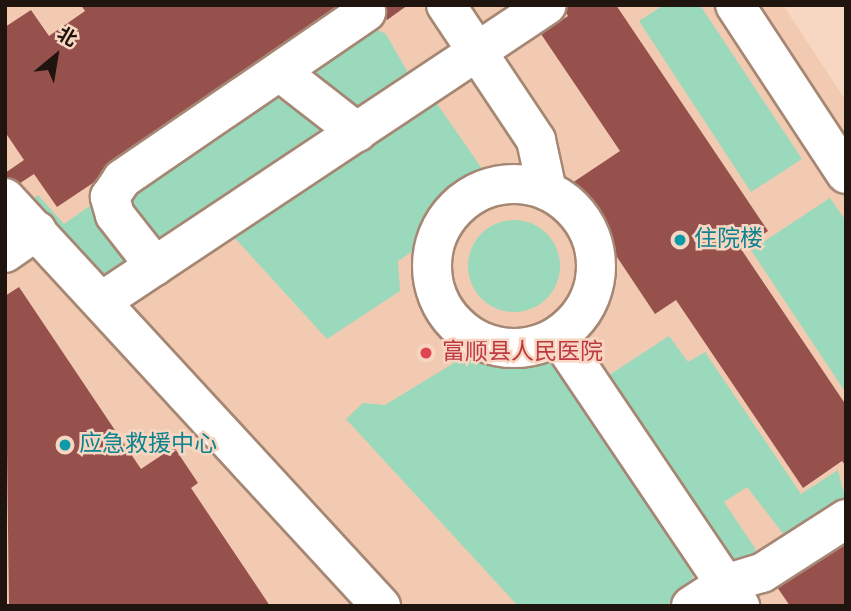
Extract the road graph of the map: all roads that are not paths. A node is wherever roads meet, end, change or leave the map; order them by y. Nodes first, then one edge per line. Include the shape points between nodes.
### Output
1 (446, 5) edge
2 (547, 5) edge
3 (736, 5) edge
4 (366, 12) dead end
5 (478, 51) junction
6 (280, 72) junction
7 (357, 132) junction
8 (846, 174) edge
9 (547, 191) junction
10 (5, 198) edge
11 (37, 232) junction
12 (5, 253) edge
13 (155, 267) junction
14 (102, 301) junction
15 (558, 335) junction
16 (846, 519) edge
17 (732, 595) edge
18 (381, 606) edge
19 (691, 606) edge

1 - 5 lane
2 - 5 lane
3 - 8 lane
4 - 6 lane
5 - 7 lane
5 - 9 lane via 536,140
6 - 7 lane
6 - 13 lane via 122,179 110,197 115,215
7 - 13 lane
9 - 15 lane via 587,228 597,264 590,299
9 - 15 lane via 511,184 476,194 439,233 432,269 442,304 482,341 518,348
10 - 11 lane
11 - 12 lane
11 - 14 lane
13 - 14 lane
14 - 18 lane
15 - 17 lane
16 - 17 lane
17 - 19 lane

